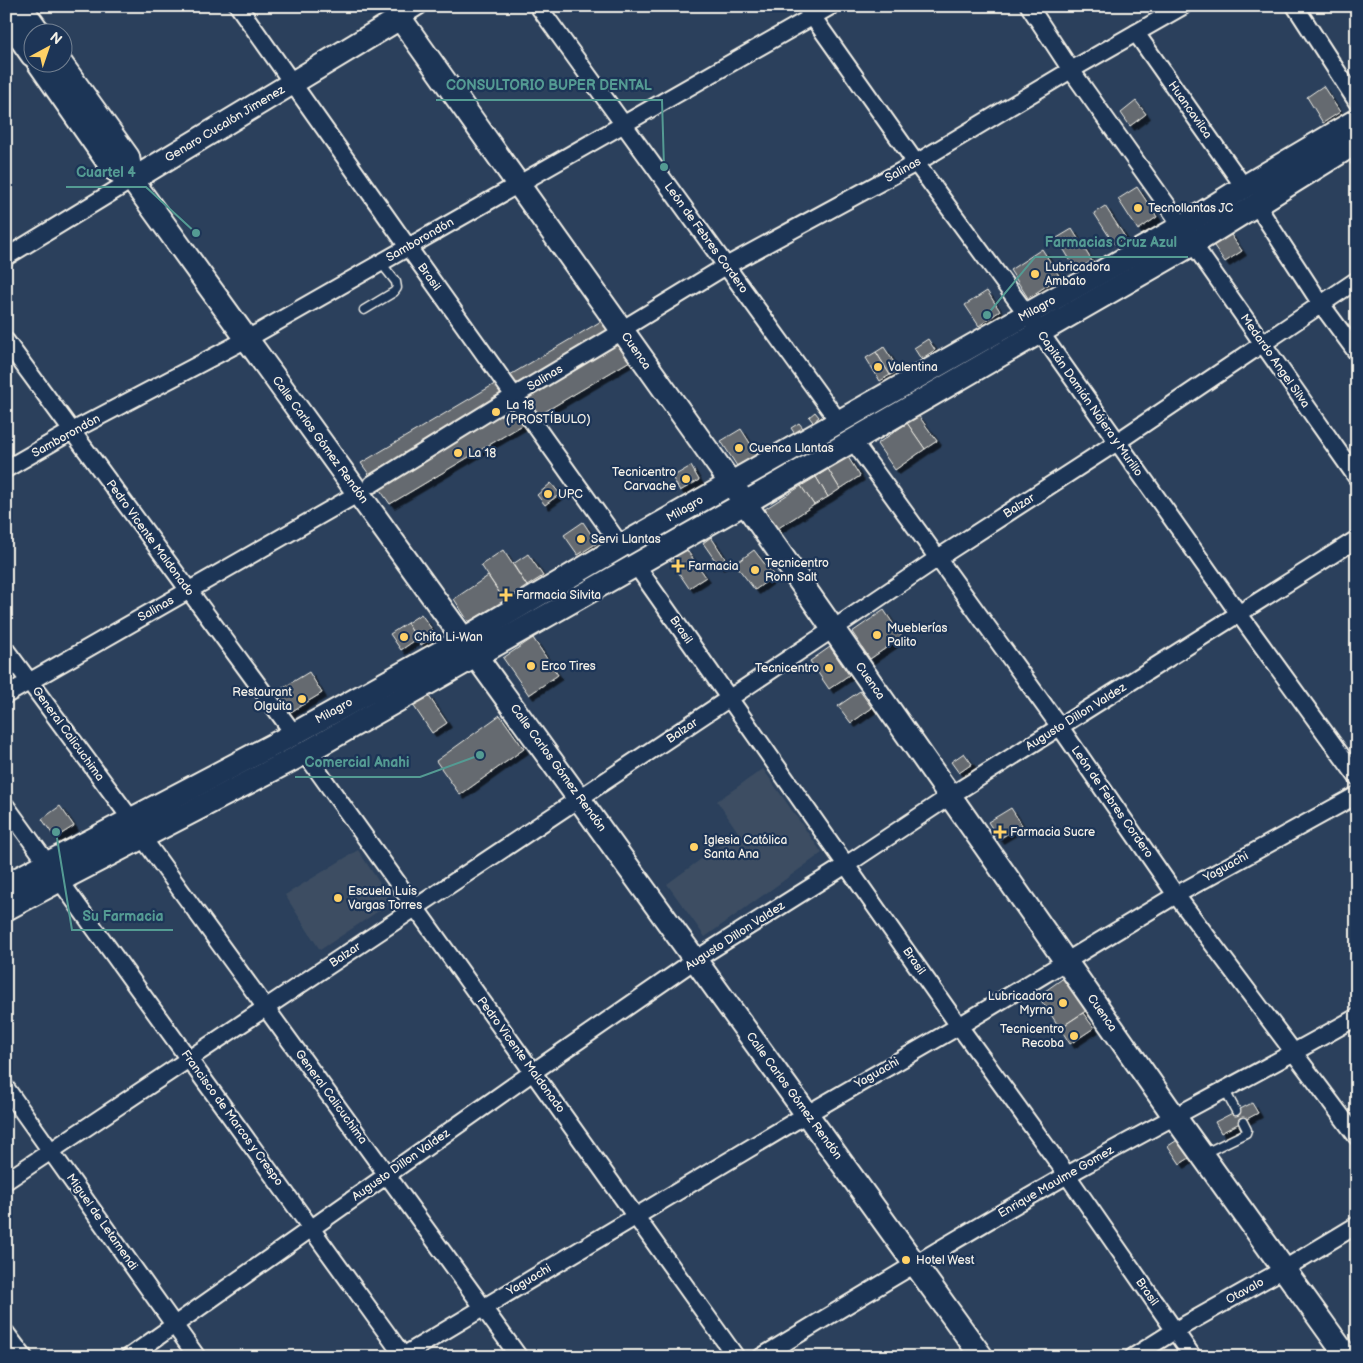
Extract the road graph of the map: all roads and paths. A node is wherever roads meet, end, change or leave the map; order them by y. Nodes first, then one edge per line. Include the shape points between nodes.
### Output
1 (238, 6) edge
2 (419, 6) edge
3 (538, 6) edge
4 (831, 6) edge
5 (1029, 6) edge
6 (1295, 6) edge
7 (1174, 9) edge
8 (16, 11) edge
9 (809, 11) edge
10 (396, 12) edge
11 (28, 22) edge
12 (22, 28) edge
13 (1136, 33) junction
14 (1071, 70) junction
15 (45, 72) edge
16 (67, 72) edge
17 (292, 84) junction
18 (1357, 102) edge
19 (1357, 120) edge
20 (623, 125) junction
21 (1357, 142) edge
22 (916, 163) junction
23 (132, 180) junction
24 (518, 184) junction
25 (1250, 196) junction
26 (1188, 235) junction
27 (408, 248) junction
28 (6, 257) edge
29 (381, 263) junction
30 (726, 266) junction
31 (1357, 280) edge
32 (1321, 304) junction
33 (364, 310) dead end
34 (1026, 315) junction
35 (1040, 332) junction
36 (618, 333) junction
37 (248, 339) junction
38 (6, 341) edge
39 (1263, 343) junction
40 (1357, 353) edge
41 (514, 396) junction
42 (839, 422) junction
43 (72, 431) junction
44 (853, 441) junction
45 (1117, 442) junction
46 (6, 469) edge
47 (1357, 478) edge
48 (730, 484) junction
49 (365, 488) junction
50 (745, 503) junction
51 (1357, 539) edge
52 (621, 546) junction
53 (938, 558) junction
54 (635, 564) junction
55 (188, 590) junction
56 (1239, 614) junction
57 (833, 630) junction
58 (470, 647) junction
59 (6, 650) edge
60 (29, 682) junction
61 (6, 695) edge
62 (730, 699) junction
63 (1060, 727) junction
64 (294, 734) junction
65 (305, 753) junction
66 (1357, 777) edge
67 (950, 796) junction
68 (1357, 796) edge
69 (580, 798) junction
70 (6, 806) edge
71 (136, 828) junction
72 (846, 865) junction
73 (54, 871) junction
74 (6, 885) edge
75 (1176, 895) junction
76 (416, 908) junction
77 (6, 909) edge
78 (695, 960) junction
79 (1066, 962) junction
80 (266, 1008) junction
81 (1357, 1017) edge
82 (959, 1026) junction
83 (1294, 1053) junction
84 (189, 1059) junction
85 (533, 1072) junction
86 (6, 1088) edge
87 (1224, 1089) junction
88 (1236, 1111) dead end
89 (807, 1114) junction
90 (1174, 1116) junction
91 (1243, 1122) dead end
92 (1357, 1137) edge
93 (51, 1151) junction
94 (1202, 1155) junction
95 (387, 1174) junction
96 (1067, 1176) junction
97 (6, 1181) edge
98 (636, 1216) junction
99 (1357, 1225) edge
100 (311, 1228) junction
101 (915, 1263) junction
102 (1284, 1269) junction
103 (484, 1308) junction
104 (174, 1324) junction
105 (1174, 1331) junction
106 (6, 1332) edge
107 (402, 1356) edge
108 (24, 1357) edge
109 (129, 1357) edge
110 (197, 1357) edge
111 (519, 1357) edge
112 (736, 1357) edge
113 (761, 1357) edge
114 (982, 1357) edge
115 (1133, 1357) edge
116 (1193, 1357) edge
117 (1347, 1357) edge

1 - 17 street, Brasil
2 - 10 street, Genaro Cucalón Jimenez
3 - 20 street, León de Febres Cordero
4 - 9 street, Samborondón
5 - 14 street, Medardo Angel Silva
6 - 18 street
7 - 13 street, Salinas
8 - 11 main road
8 - 12 main road
9 - 20 street, Samborondón
9 - 22 street, Capitán Damián Nájera y Murillo
10 - 17 main road, Genaro Cucalón Jimenez
10 - 24 main road, Cuenca
13 - 14 street, Salinas
13 - 25 street, Huancavilca
14 - 22 street, Salinas
14 - 26 street, Medardo Angel Silva
15 - 23 main road, Calle Carlos Gómez Rendón via 112,168
16 - 23 main road, Calle Carlos Gómez Rendón via 128,157
17 - 23 main road, Genaro Cucalón Jimenez
17 - 27 street, Brasil
19 - 25 main road, Milagro
20 - 24 street, Samborondón
20 - 30 street, León de Febres Cordero
21 - 25 main road, Milagro
22 - 30 street, Salinas
22 - 34 street, Capitán Damián Nájera y Murillo
23 - 28 street, Genaro Cucalón Jimenez
23 - 37 main road, Calle Carlos Gómez Rendón
24 - 27 street, Samborondón
24 - 36 main road, Cuenca
25 - 26 main road, Milagro
25 - 32 street, Huancavilca
26 - 34 main road, Milagro
26 - 35 main road, Milagro
26 - 39 street, Medardo Angel Silva
27 - 29 street, Samborondón
27 - 41 street, Brasil
29 - 33 lane via 397,288
29 - 37 street, Samborondón
30 - 36 street, Salinas
30 - 42 street, León de Febres Cordero
31 - 32 street, Balzar
32 - 39 street, Balzar
32 - 40 street, Huancavilca
34 - 35 street, Capitán Damián Nájera y Murillo
34 - 42 main road, Milagro
35 - 44 main road, Milagro
35 - 45 street, Capitán Damián Nájera y Murillo
36 - 41 street, Salinas
36 - 48 main road, Cuenca
37 - 43 street, Samborondón
37 - 49 main road, Calle Carlos Gómez Rendón
38 - 43 street, Pedro Vicente Maldonado
39 - 45 street, Balzar
39 - 47 street, Medardo Angel Silva
41 - 49 street, Salinas
41 - 52 street, Brasil
42 - 48 main road, Milagro
43 - 46 street, Samborondón
43 - 55 street, Pedro Vicente Maldonado
44 - 50 main road, Milagro
44 - 53 street, León de Febres Cordero
45 - 53 street, Balzar
45 - 56 street, Capitán Damián Nájera y Murillo
48 - 50 main road, Cuenca
48 - 52 main road, Milagro
49 - 55 street, Salinas
49 - 58 main road, Calle Carlos Gómez Rendón
50 - 54 main road, Milagro
50 - 57 main road, Cuenca
51 - 56 street, Augusto Dillon Valdez
52 - 58 main road, Milagro
53 - 57 street, Balzar
53 - 63 street, León de Febres Cordero
54 - 58 main road, Milagro
54 - 62 street, Brasil
55 - 60 street, Salinas
55 - 64 street, Pedro Vicente Maldonado
56 - 63 street, Augusto Dillon Valdez
56 - 66 street, Capitán Damián Nájera y Murillo
57 - 62 street, Balzar
57 - 67 main road, Cuenca
58 - 64 main road, Milagro
58 - 65 main road, Milagro
58 - 69 main road, Calle Carlos Gómez Rendón
59 - 60 street, General Calicuchima
60 - 61 street, Salinas
60 - 71 street, General Calicuchima
62 - 69 street, Balzar
62 - 72 street, Brasil
63 - 67 street, Augusto Dillon Valdez
63 - 75 street, León de Febres Cordero
64 - 71 main road, Milagro
65 - 71 main road, Milagro
65 - 76 street, Pedro Vicente Maldonado
67 - 72 street, Augusto Dillon Valdez
67 - 79 main road, Cuenca
68 - 75 street, Yaguachi
69 - 76 street, Balzar
69 - 78 main road, Calle Carlos Gómez Rendón
70 - 73 street, Francisco de Marcos y Crespo
71 - 73 main road, Milagro
71 - 80 street, General Calicuchima
72 - 78 street, Augusto Dillon Valdez
72 - 82 street, Brasil
73 - 74 main road, Milagro
73 - 77 main road, Milagro
73 - 84 street, Francisco de Marcos y Crespo
75 - 79 street, Yaguachi
75 - 83 street, León de Febres Cordero
76 - 80 street, Balzar
76 - 85 street, Pedro Vicente Maldonado
78 - 85 street, Augusto Dillon Valdez
78 - 89 main road, Calle Carlos Gómez Rendón
79 - 82 street, Yaguachi
79 - 90 main road, Cuenca
80 - 84 street, Balzar
80 - 95 street, General Calicuchima
81 - 83 street, Enrique Maulme Gomez
82 - 89 street, Yaguachi
82 - 96 street, Brasil
83 - 87 street, Enrique Maulme Gomez
83 - 92 street, León de Febres Cordero
84 - 93 street, Balzar
84 - 100 street, Francisco de Marcos y Crespo
85 - 95 street, Augusto Dillon Valdez
85 - 98 street, Pedro Vicente Maldonado
86 - 93 street, Miguel de Letamendi
87 - 88 lane
87 - 90 street, Enrique Maulme Gomez
89 - 98 street, Yaguachi
89 - 101 main road, Calle Carlos Gómez Rendón
90 - 94 main road, Cuenca
90 - 96 street, Enrique Maulme Gomez
91 - 94 lane via 1246,1133
93 - 97 street, Balzar
93 - 104 street, Miguel de Letamendi
94 - 102 main road, Cuenca
95 - 100 street, Augusto Dillon Valdez
95 - 103 street, General Calicuchima
96 - 101 street, Enrique Maulme Gomez
96 - 105 street, Brasil
98 - 103 street, Yaguachi
98 - 112 street, Pedro Vicente Maldonado
99 - 102 street, Otavalo
100 - 104 street, Augusto Dillon Valdez
100 - 107 street, Francisco de Marcos y Crespo
101 - 113 street, Enrique Maulme Gomez
101 - 114 main road, Calle Carlos Gómez Rendón
102 - 105 street, Otavalo
102 - 117 main road, Cuenca
103 - 107 street, Yaguachi
103 - 111 street, General Calicuchima
104 - 109 street, Augusto Dillon Valdez
104 - 110 street, Miguel de Letamendi
105 - 115 street, Otavalo
105 - 116 street, Brasil
106 - 108 street

